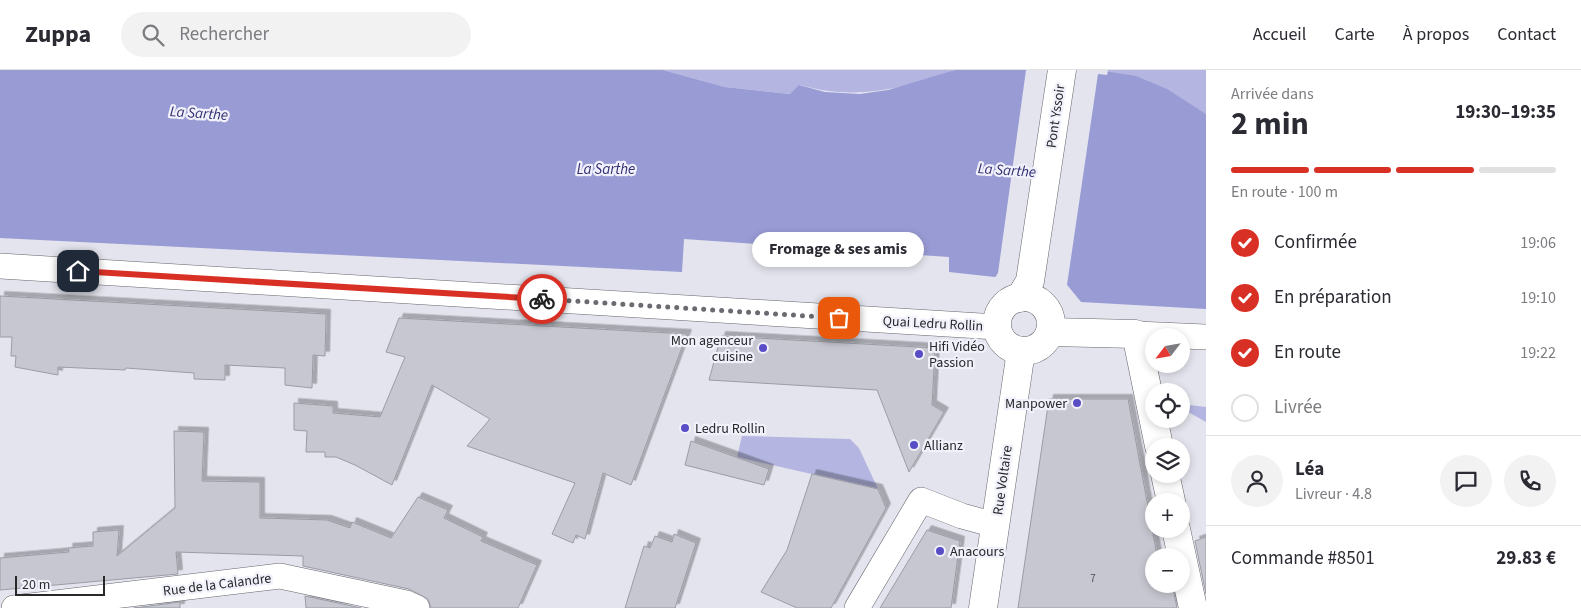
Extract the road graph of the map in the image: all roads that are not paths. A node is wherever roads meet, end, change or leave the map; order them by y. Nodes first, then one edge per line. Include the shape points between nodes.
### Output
1 (1062, 70) edge
2 (0, 266) edge
3 (1029, 293) junction
4 (997, 327) junction
5 (1050, 332) junction
6 (1136, 334) junction
7 (1206, 337) edge
8 (1021, 351) junction
9 (1157, 438) edge
10 (995, 525) junction
11 (1178, 538) edge
12 (14, 608) edge
13 (417, 608) edge
14 (857, 608) edge
15 (983, 608) edge
16 (1193, 608) edge

1 - 3 main road, Pont Yssoir
2 - 4 street, Quai Ledru Rollin
3 - 4 main road, Quai Ledru Rollin via 1001,309
3 - 5 main road via 1050,316
4 - 8 main road, Quai Ledru Rollin via 1000,338
5 - 6 main road
5 - 8 main road via 1039,347
6 - 7 street
6 - 9 main road
8 - 10 main road, Rue Voltaire
10 - 14 street via 921,500
10 - 15 main road, Rue Voltaire
11 - 16 main road
12 - 13 street, Rue de la Calandre via 280,576

